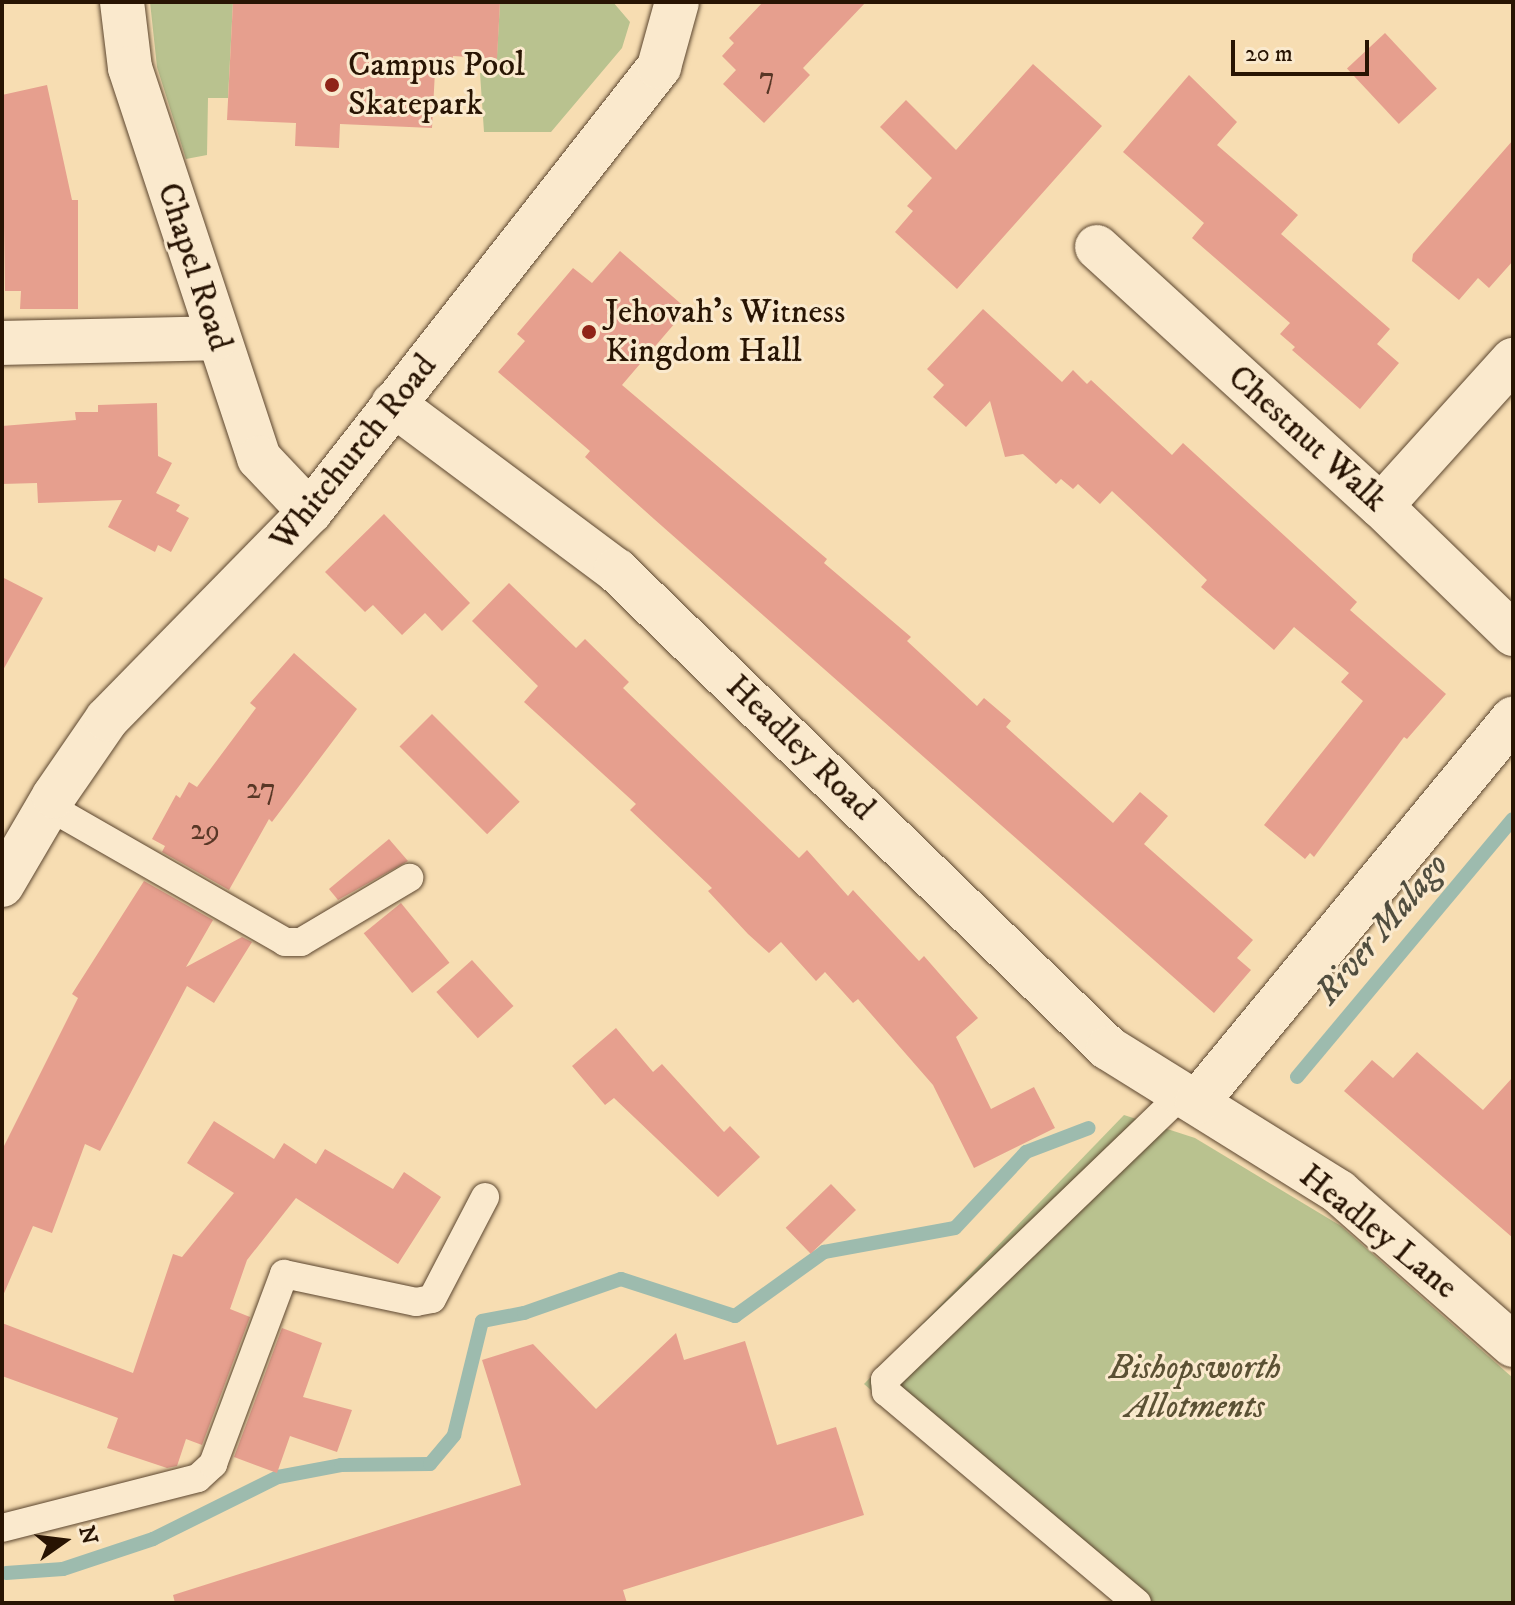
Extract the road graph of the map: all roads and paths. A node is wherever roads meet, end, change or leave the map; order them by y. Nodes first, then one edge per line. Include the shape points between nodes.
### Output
1 (122, 2) edge
2 (677, 2) edge
3 (1097, 247) dead end
4 (216, 338) junction
5 (2, 343) edge
6 (1513, 360) edge
7 (393, 404) junction
8 (1381, 506) junction
9 (310, 512) junction
10 (1513, 634) edge
11 (1513, 719) edge
12 (48, 806) junction
13 (409, 878) dead end
14 (2, 885) edge
15 (1189, 1098) junction
16 (485, 1197) dead end
17 (1513, 1345) edge
18 (2, 1528) edge
19 (1137, 1603) edge

1 - 4 street, Chapel Road via 130,68
2 - 7 street, Whitchurch Road via 659,67
3 - 8 street, Chestnut Walk
4 - 5 street
4 - 9 street, Chapel Road via 259,458
6 - 8 street
7 - 9 street, Whitchurch Road
7 - 15 street, Headley Road via 616,570 1108,1048
8 - 10 street, Chestnut Walk
9 - 12 street, Whitchurch Road via 107,719
11 - 15 street
12 - 13 lane via 285,942 301,942
12 - 14 street, Whitchurch Road
15 - 17 street, Headley Lane via 1339,1192
15 - 19 lane via 885,1380 886,1392
16 - 18 lane via 432,1299 416,1302 284,1274 213,1464 198,1478

